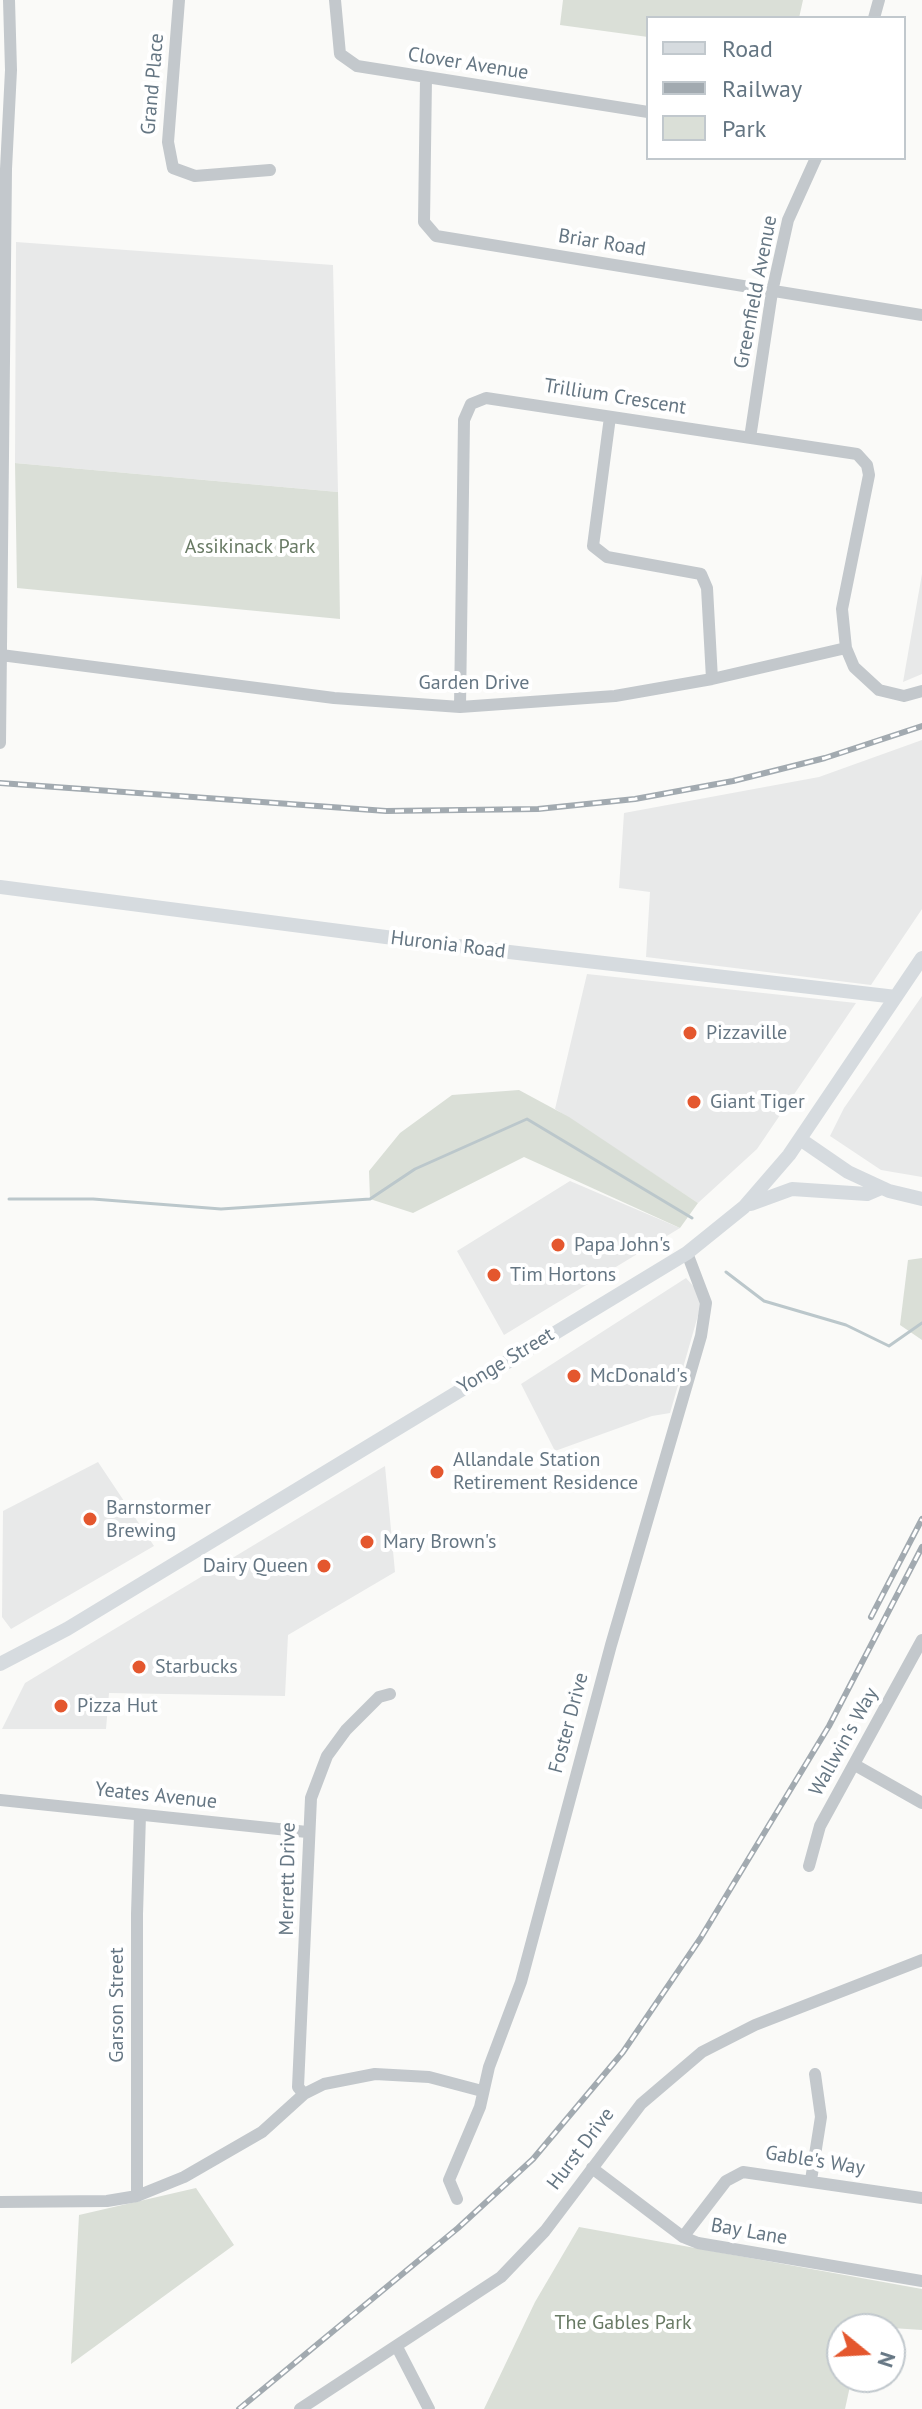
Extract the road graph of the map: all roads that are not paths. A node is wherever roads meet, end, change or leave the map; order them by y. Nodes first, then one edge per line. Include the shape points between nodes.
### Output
1 (9, 0) edge
2 (179, 0) edge
3 (335, 0) edge
4 (426, 78) junction
5 (646, 112) edge
6 (815, 160) edge
7 (270, 170) dead end
8 (772, 292) junction
9 (922, 315) edge
10 (610, 417) junction
11 (750, 438) junction
12 (1, 512) edge
13 (846, 648) junction
14 (1, 655) edge
15 (712, 679) junction
16 (922, 691) edge
17 (460, 707) junction
18 (0, 743) edge
19 (0, 887) edge
20 (922, 958) edge
21 (896, 997) junction
22 (800, 1139) junction
23 (881, 1188) junction
24 (922, 1199) edge
25 (744, 1207) junction
26 (687, 1253) junction
27 (922, 1640) edge
28 (0, 1664) edge
29 (390, 1694) dead end
30 (855, 1765) junction
31 (0, 1800) edge
32 (922, 1803) edge
33 (140, 1815) junction
34 (307, 1832) junction
35 (809, 1866) dead end
36 (922, 1960) edge
37 (815, 2074) dead end
38 (482, 2091) junction
39 (304, 2094) junction
40 (592, 2168) junction
41 (811, 2180) junction
42 (137, 2196) junction
43 (922, 2198) edge
44 (457, 2199) dead end
45 (0, 2202) edge
46 (683, 2237) junction
47 (922, 2281) edge
48 (397, 2347) junction
49 (300, 2409) edge
50 (429, 2409) edge

1 - 12 street
2 - 7 street, Grand Place via 168,142 173,168 195,176
3 - 4 street, Clover Avenue via 340,54 357,66
4 - 5 street, Clover Avenue
4 - 8 street, Briar Road via 424,222 436,236
6 - 8 street, Greenfield Avenue via 788,220
8 - 9 street, Briar Road
8 - 11 street, Greenfield Avenue
10 - 11 street, Trillium Crescent
10 - 15 street via 593,546 607,557 701,574 707,588
10 - 17 street, Trillium Crescent via 486,398 477,399 466,412
11 - 13 street, Trillium Crescent via 857,454 867,465 842,609
12 - 14 street
13 - 15 street, Garden Drive
13 - 16 street via 854,667 879,690 904,696
14 - 17 street, Garden Drive via 334,698
14 - 18 street
15 - 17 street, Garden Drive via 591,698
19 - 21 main road, Huronia Road
20 - 21 main road, Yonge Street
21 - 22 main road, Yonge Street
22 - 23 main road
22 - 25 main road, Yonge Street
23 - 24 main road
23 - 25 main road via 867,1194 792,1189
25 - 26 main road, Yonge Street
26 - 28 main road, Yonge Street via 72,1626
26 - 38 street, Foster Drive via 706,1303 701,1336 521,1982
27 - 30 street, Wallwin's Way
29 - 34 street, Merrett Drive via 379,1697 327,1756 311,1798
30 - 32 street
30 - 35 street, Wallwin's Way via 820,1826
31 - 33 street, Yeates Avenue
33 - 34 street, Yeates Avenue
33 - 42 street, Garson Street
34 - 39 street, Merrett Drive via 298,2087
36 - 40 street, Hurst Drive via 755,2025 702,2052 648,2098
37 - 41 street via 821,2117
38 - 39 street via 429,2077 375,2074 324,2084
38 - 44 street, Foster Drive via 449,2180
39 - 42 street via 262,2132 184,2177
40 - 46 street, Bay Lane
40 - 48 street, Hurst Drive via 517,2263
41 - 43 street, Gable's Way
41 - 46 street, Gable's Way via 752,2171 735,2175
42 - 45 street
46 - 47 street, Bay Lane
48 - 49 street, Hurst Drive
48 - 50 street

